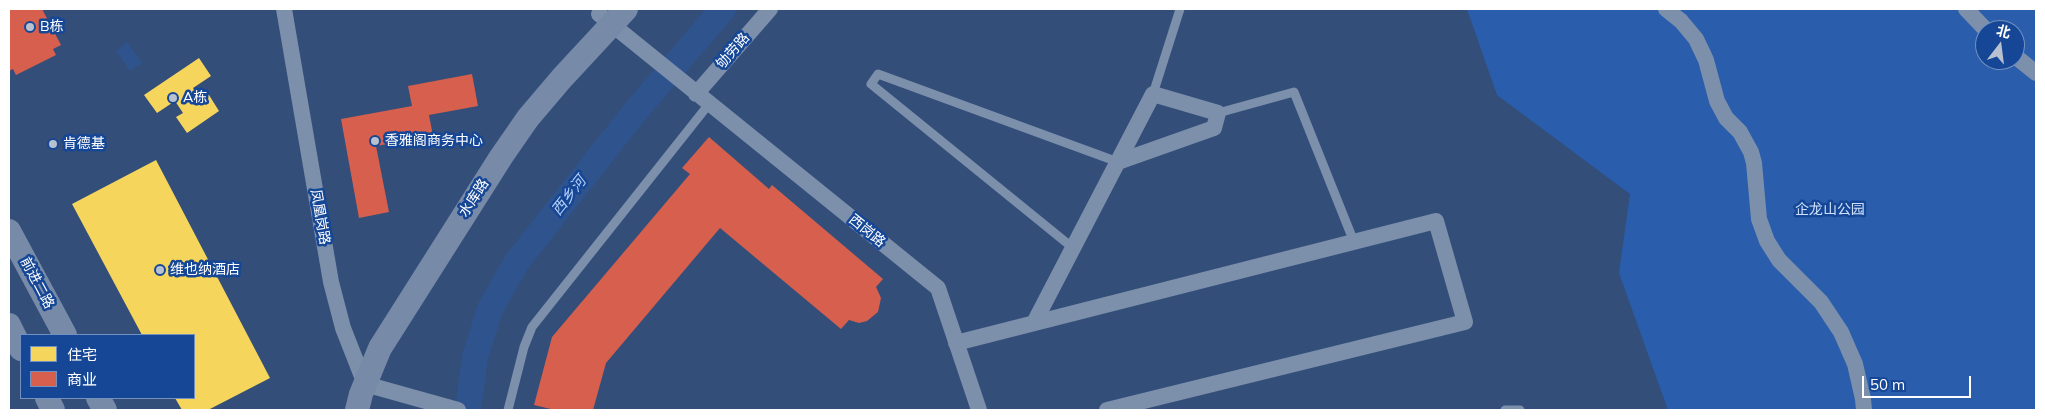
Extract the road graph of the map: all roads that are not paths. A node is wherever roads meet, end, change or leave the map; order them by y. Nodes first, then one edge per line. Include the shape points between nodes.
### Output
1 (284, 9) edge
2 (770, 9) edge
3 (1180, 9) edge
4 (1666, 9) edge
5 (1966, 9) edge
6 (610, 14) edge
7 (1976, 20) edge
8 (2025, 64) edge
9 (2036, 73) edge
10 (696, 94) junction
11 (1154, 94) junction
12 (709, 104) junction
13 (1218, 113) junction
14 (1118, 162) junction
15 (9, 231) edge
16 (1354, 242) junction
17 (1073, 248) junction
18 (1034, 323) junction
19 (9, 325) edge
20 (64, 334) edge
21 (956, 343) junction
22 (20, 347) edge
23 (361, 373) junction
24 (47, 399) edge
25 (99, 399) edge
26 (53, 410) edge
27 (105, 410) edge
28 (342, 410) edge
29 (357, 410) edge
30 (458, 410) edge
31 (508, 410) edge
32 (979, 410) edge
33 (1107, 410) edge
34 (1505, 410) edge
35 (1520, 410) edge
36 (1864, 410) edge

1 - 23 street, 凤凰岗路 via 331,282 343,328
2 - 10 street, 劬劳路
3 - 11 lane
4 - 36 street via 1696,39 1706,60 1717,101 1750,152 1759,219 1767,241 1780,260 1821,302 1841,332 1855,364
5 - 7 street
6 - 10 street, 西岗路 via 642,50
6 - 23 main road, 水库路 via 528,118
8 - 9 street
10 - 12 street, 西岗路
11 - 13 street
11 - 14 street
12 - 21 street, 西岗路 via 938,288
12 - 31 lane via 532,326
13 - 14 street via 1214,128
13 - 16 lane via 1294,92
14 - 17 street
14 - 17 lane via 878,74 871,84
15 - 20 main road, 前进二路
16 - 18 street
16 - 33 street via 1436,221 1465,322
17 - 18 street
18 - 21 street
19 - 22 main road
21 - 32 street, 西岗路
23 - 28 main road, 水库路 via 346,388
23 - 29 main road, 水库路
23 - 30 street via 401,394
24 - 26 main road
25 - 27 main road
34 - 35 lane

